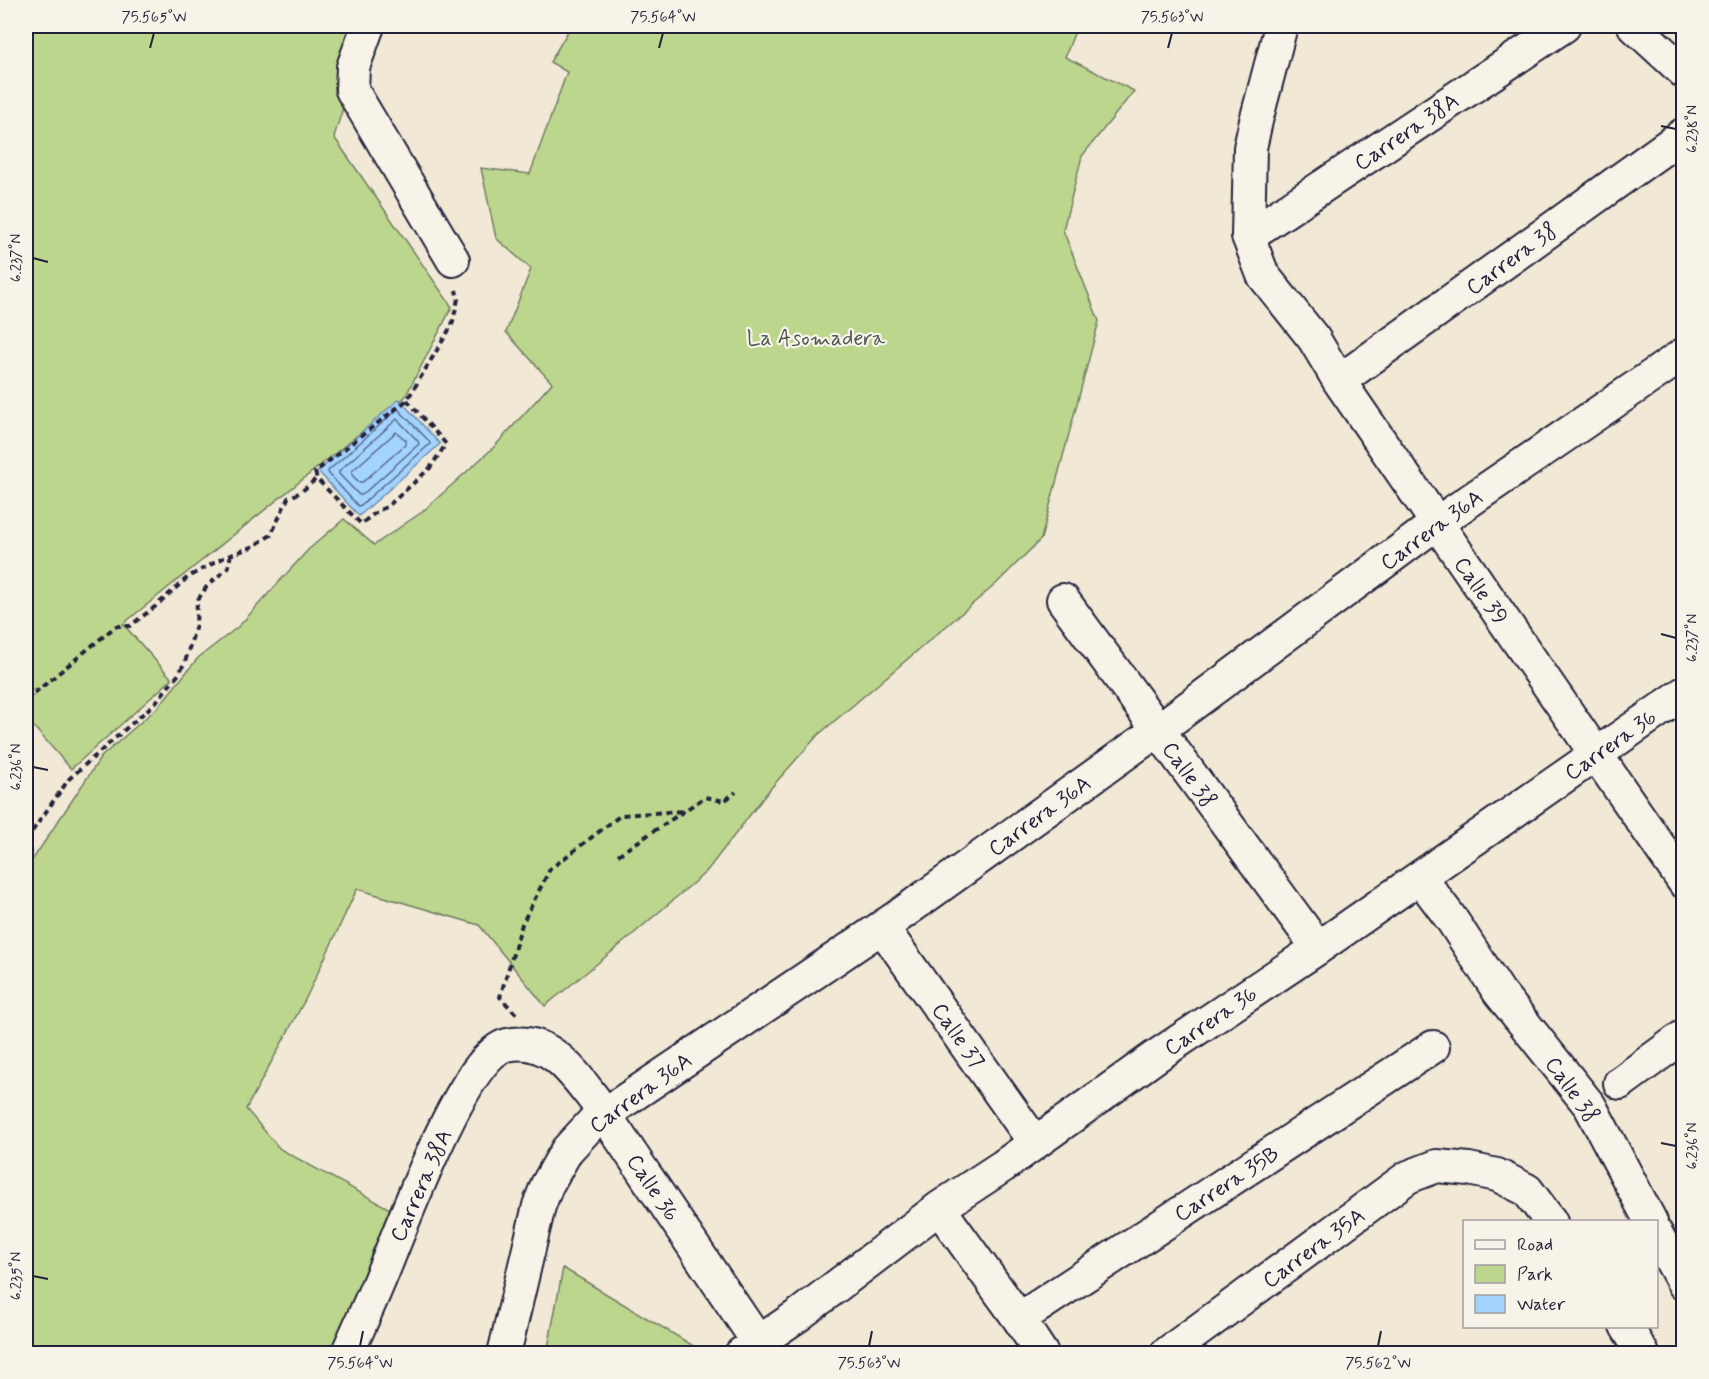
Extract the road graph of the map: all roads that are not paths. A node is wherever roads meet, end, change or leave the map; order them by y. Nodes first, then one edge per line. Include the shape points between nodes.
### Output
1 (368, 26) edge
2 (1281, 26) edge
3 (1564, 26) edge
4 (1634, 26) edge
5 (1683, 72) edge
6 (1683, 134) edge
7 (1248, 236) junction
8 (453, 270) road end
9 (1683, 354) edge
10 (1339, 381) junction
11 (1437, 524) junction
12 (1063, 600) dead end
13 (1683, 693) edge
14 (1158, 730) junction
15 (1596, 753) junction
16 (1420, 877) junction
17 (1683, 882) edge
18 (882, 927) junction
19 (1318, 948) junction
20 (1683, 1036) edge
21 (523, 1044) joint
22 (1433, 1047) dead end
23 (1620, 1083) dead end
24 (605, 1113) junction
25 (1035, 1143) junction
26 (939, 1208) junction
27 (1550, 1220) edge
28 (1650, 1220) edge
29 (1658, 1237) edge
30 (1683, 1284) edge
31 (1019, 1319) junction
32 (1627, 1328) edge
33 (755, 1350) edge
34 (347, 1353) edge
35 (504, 1353) edge
36 (1042, 1353) edge
37 (1166, 1353) edge
38 (1643, 1353) edge

1 - 8 street via 353,67 352,90
2 - 7 street via 1250,148
3 - 7 street, Carrera 38A
4 - 5 street
6 - 10 street, Carrera 38
7 - 10 street, Calle 39 via 1263,275 1314,339
9 - 11 street, Carrera 36A
10 - 11 street, Calle 39
11 - 14 street, Carrera 36A
11 - 15 street, Calle 39
12 - 14 street, Calle 38
13 - 15 street, Carrera 36
14 - 18 street, Carrera 36A
14 - 19 street, Calle 38
15 - 16 street, Carrera 36
15 - 17 street, Calle 39
16 - 19 street, Carrera 36
16 - 28 street, Calle 38 via 1499,992 1590,1106
18 - 24 street, Carrera 36A
18 - 25 street, Calle 37
19 - 25 street, Carrera 36
20 - 23 street
21 - 24 street, Calle 36 via 537,1046 567,1064
21 - 34 street, Carrera 38A via 506,1045 489,1057 473,1077 436,1143
22 - 31 street, Carrera 35B
24 - 33 street, Calle 36
24 - 35 street, Carrera 36A via 567,1150 547,1185
25 - 26 street, Carrera 36
26 - 31 street
26 - 33 street, Carrera 36
27 - 37 street, Carrera 35A via 1527,1190 1497,1175 1437,1166 1408,1177
29 - 30 street
31 - 36 street
32 - 38 street

